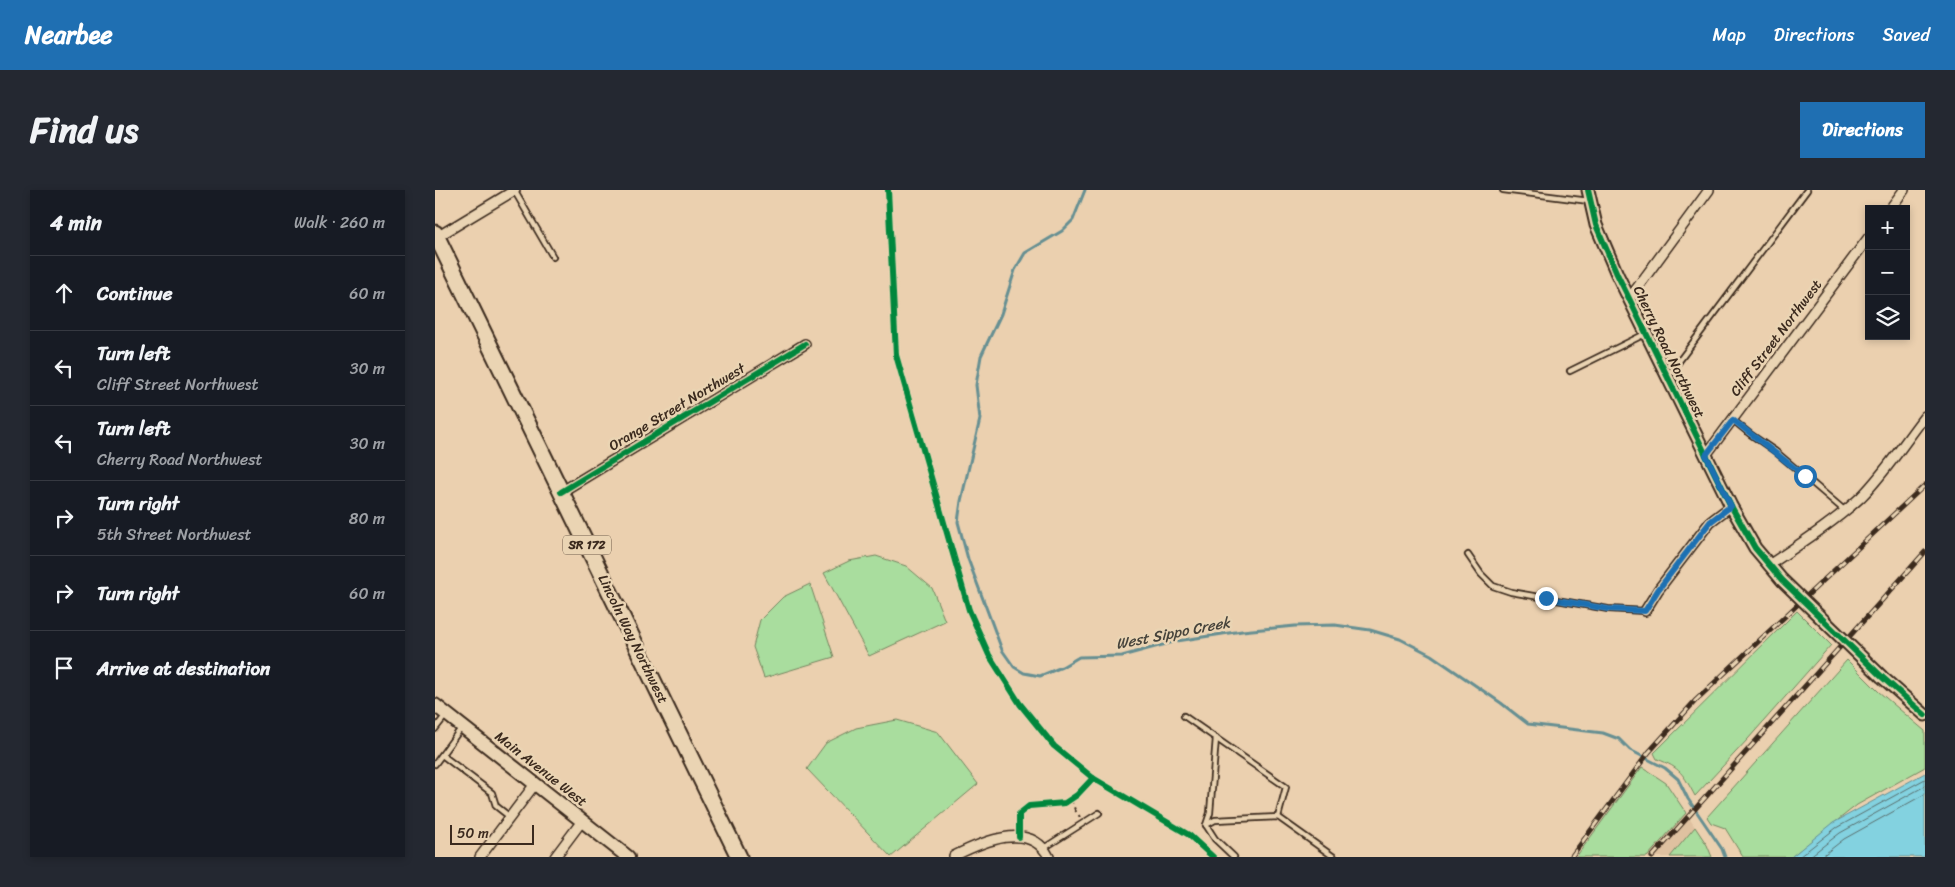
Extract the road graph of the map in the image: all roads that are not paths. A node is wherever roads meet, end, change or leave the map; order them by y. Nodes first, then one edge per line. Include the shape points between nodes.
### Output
1 (514, 190) edge
2 (1503, 190) edge
3 (1709, 190) edge
4 (1807, 190) edge
5 (1904, 190) edge
6 (1589, 195) edge
7 (1893, 205) edge
8 (436, 235) edge
9 (1865, 242) edge
10 (440, 257) edge
11 (553, 258) dead end
12 (1629, 299) junction
13 (1646, 334) junction
14 (805, 344) dead end
15 (1570, 370) dead end
16 (1668, 377) junction
17 (1925, 416) edge
18 (1733, 420) junction
19 (1706, 455) junction
20 (561, 492) junction
21 (1731, 506) junction
22 (1844, 510) junction
23 (1468, 554) dead end
24 (1769, 565) junction
25 (1645, 611) joint
26 (435, 704) edge
27 (1923, 709) edge
28 (447, 714) junction
29 (1184, 716) dead end
30 (463, 727) junction
31 (435, 729) edge
32 (1216, 738) junction
33 (442, 755) junction
34 (435, 764) edge
35 (535, 784) junction
36 (1099, 813) dead end
37 (510, 817) junction
38 (1278, 817) junction
39 (582, 822) junction
40 (1207, 825) junction
41 (1043, 848) junction
42 (736, 855) edge
43 (954, 856) dead end
44 (480, 857) edge
45 (555, 857) edge
46 (628, 857) edge
47 (1049, 857) edge
48 (1234, 857) edge
49 (1334, 857) edge

1 - 8 street
1 - 11 lane
2 - 6 lane
3 - 12 street
4 - 16 lane
5 - 7 street
6 - 12 street, Cherry Road Northwest via 1604,246
8 - 10 main road, Lincoln Way Northwest / SR 172
9 - 18 street, Cliff Street Northwest
10 - 20 main road, Lincoln Way Northwest / SR 172
12 - 13 street, Cherry Road Northwest
13 - 15 lane
13 - 16 street, Cherry Road Northwest
14 - 20 street, Orange Street Northwest
16 - 19 street, Cherry Road Northwest
17 - 22 street via 1876,480
18 - 19 street, Cliff Street Northwest
18 - 22 lane
19 - 21 street, Cherry Road Northwest
20 - 42 main road, Lincoln Way Northwest / SR 172
21 - 24 street, Cherry Road Northwest via 1755,548
21 - 25 street via 1710,522
22 - 24 street
23 - 25 lane via 1493,586 1511,592 1608,609
24 - 27 street, Cherry Road Northwest, bridge via 1882,677
26 - 28 main road, Main Avenue West
28 - 30 main road, Main Avenue West
28 - 31 lane
29 - 32 lane
30 - 33 lane
30 - 35 main road, Main Avenue West
32 - 38 lane via 1286,786
32 - 40 lane
33 - 34 lane
33 - 37 lane via 492,793 496,806
35 - 37 street
35 - 39 main road, Main Avenue West
36 - 41 lane
37 - 44 street
38 - 40 lane via 1215,820
38 - 49 lane
39 - 45 street
39 - 46 main road, Main Avenue West
40 - 48 lane via 1215,839
41 - 43 street via 1028,838 1005,838 990,840
41 - 47 street

